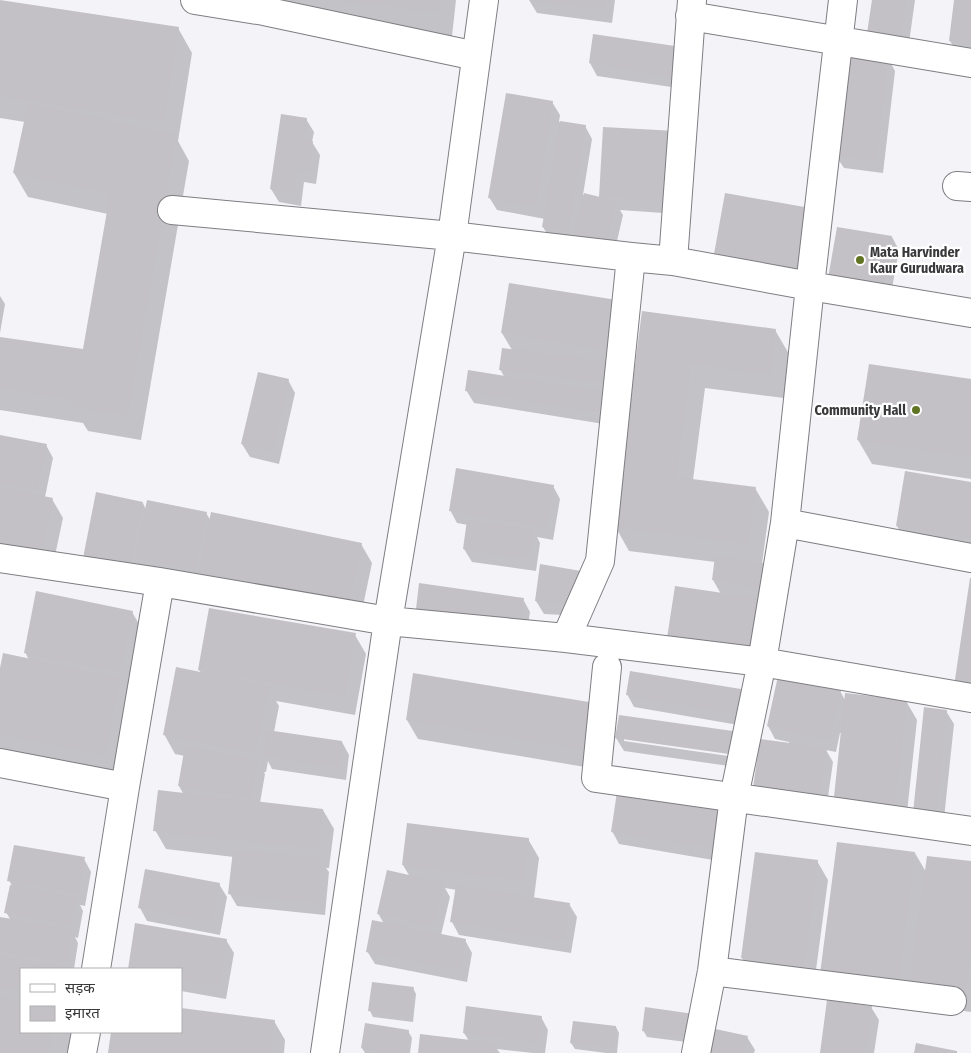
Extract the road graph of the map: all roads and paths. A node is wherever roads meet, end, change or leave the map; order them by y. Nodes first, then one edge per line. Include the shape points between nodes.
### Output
1 (195, 0) edge
2 (484, 0) edge
3 (844, 0) edge
4 (265, 6) edge
5 (691, 8) edge
6 (838, 41) junction
7 (476, 56) junction
8 (971, 63) edge
9 (172, 210) dead end
10 (452, 236) junction
11 (632, 257) junction
12 (673, 260) junction
13 (810, 286) junction
14 (971, 313) edge
15 (785, 523) junction
16 (0, 558) edge
17 (971, 558) edge
18 (160, 582) junction
19 (388, 621) junction
20 (566, 638) junction
21 (762, 662) junction
22 (607, 667) dead end
23 (971, 698) edge
24 (0, 762) edge
25 (124, 787) junction
26 (734, 797) junction
27 (971, 830) edge
28 (96, 968) edge
29 (712, 971) junction
30 (952, 1000) dead end
31 (86, 1033) edge
32 (82, 1053) edge
33 (325, 1053) edge
34 (696, 1053) edge

1 - 4 street
2 - 7 street
3 - 6 street
4 - 7 street
5 - 6 street
5 - 12 street
6 - 8 street
6 - 13 street
7 - 10 street
9 - 10 street
10 - 11 street
10 - 19 street
11 - 12 street
11 - 20 street via 600,561
12 - 13 street
13 - 14 street
13 - 15 street
15 - 17 street
15 - 21 street
16 - 18 street
18 - 19 street
18 - 25 street
19 - 20 street
19 - 33 street
20 - 21 street
21 - 23 street
21 - 26 street
22 - 26 street via 596,778
24 - 25 street
25 - 28 street
26 - 27 street
26 - 29 street
29 - 30 street
29 - 34 street
31 - 32 street

